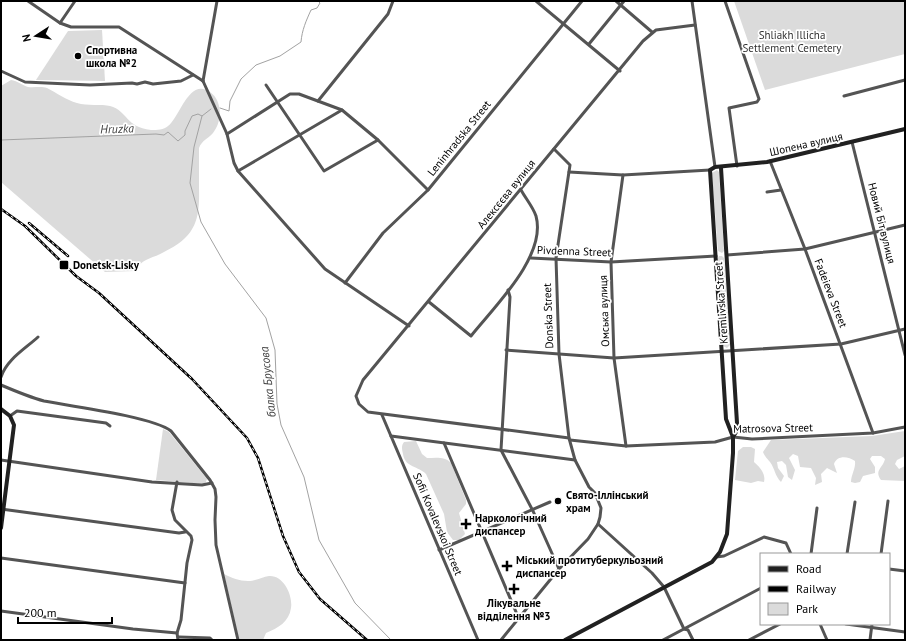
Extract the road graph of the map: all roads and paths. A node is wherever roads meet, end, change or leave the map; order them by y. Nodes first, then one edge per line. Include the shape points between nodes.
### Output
1 (28, 1) edge
2 (75, 1) edge
3 (217, 1) edge
4 (393, 1) edge
5 (537, 1) edge
6 (582, 1) edge
7 (616, 1) edge
8 (624, 1) edge
9 (692, 1) edge
10 (725, 1) edge
11 (621, 5) junction
12 (60, 23) junction
13 (563, 24) junction
14 (695, 25) junction
15 (652, 32) junction
16 (589, 44) junction
17 (1, 71) edge
18 (620, 71) junction
19 (193, 75) junction
20 (905, 80) edge
21 (203, 81) junction
22 (266, 85) dead end
23 (844, 96) dead end
24 (278, 101) junction
25 (318, 101) junction
26 (342, 110) junction
27 (905, 128) edge
28 (227, 134) junction
29 (300, 136) junction
30 (378, 140) junction
31 (852, 142) junction
32 (554, 149) junction
33 (770, 162) junction
34 (737, 166) junction
35 (715, 167) junction
36 (721, 168) junction
37 (710, 170) junction
38 (238, 171) junction
39 (569, 172) junction
40 (623, 175) junction
41 (428, 190) junction
42 (521, 190) junction
43 (781, 190) junction
44 (767, 192) dead end
45 (905, 225) edge
46 (875, 233) junction
47 (805, 249) junction
48 (727, 255) junction
49 (716, 256) junction
50 (531, 258) junction
51 (556, 258) junction
52 (611, 262) junction
53 (345, 283) junction
54 (508, 290) junction
55 (429, 302) junction
56 (409, 326) junction
57 (905, 329) edge
58 (899, 330) junction
59 (38, 337) dead end
60 (841, 344) junction
61 (506, 350) junction
62 (733, 350) junction
63 (722, 351) junction
64 (559, 354) junction
65 (905, 355) edge
66 (614, 358) junction
67 (1, 377) edge
68 (1, 385) edge
69 (359, 404) joint
70 (2, 409) edge
71 (382, 415) junction
72 (10, 416) junction
73 (110, 426) dead end
74 (905, 427) edge
75 (504, 430) junction
76 (873, 433) junction
77 (391, 436) junction
78 (733, 437) junction
79 (570, 439) junction
80 (444, 443) junction
81 (626, 446) junction
82 (501, 450) junction
83 (1, 460) edge
84 (575, 460) junction
85 (9, 461) junction
86 (177, 482) junction
87 (212, 483) junction
88 (888, 501) dead end
89 (550, 502) dead end
90 (855, 502) dead end
91 (817, 508) dead end
92 (2, 509) edge
93 (532, 511) junction
94 (598, 524) junction
95 (1, 528) edge
96 (185, 532) junction
97 (483, 533) junction
98 (439, 550) junction
99 (791, 553) edge
100 (811, 553) edge
101 (847, 553) edge
102 (882, 553) edge
103 (716, 557) junction
104 (1, 558) edge
105 (559, 569) junction
106 (890, 569) edge
107 (905, 571) edge
108 (185, 583) junction
109 (664, 587) junction
110 (760, 589) edge
111 (1, 611) edge
112 (519, 619) junction
113 (778, 625) edge
114 (820, 625) edge
115 (859, 625) edge
116 (872, 626) edge
117 (684, 629) junction
118 (905, 632) edge
119 (178, 633) junction
120 (179, 639) edge
121 (212, 640) edge
122 (238, 640) edge
123 (478, 640) edge
124 (501, 640) edge
125 (565, 640) edge
126 (663, 640) edge
127 (693, 640) edge
128 (749, 640) edge
129 (827, 640) edge
130 (870, 640) edge

1 - 12 street
2 - 12 street
3 - 21 street
4 - 25 street via 388,14
5 - 13 street
6 - 13 street, Leninhradska Street
7 - 11 street
8 - 11 street
9 - 14 street
10 - 34 street via 760,99 757,102 730,108
11 - 15 street
11 - 16 street
12 - 19 street via 77,28 118,26
13 - 16 street
13 - 41 street, Leninhradska Street
14 - 15 street
14 - 35 street
15 - 18 street, Алексєєва вулиця
16 - 18 street
17 - 19 street via 25,82 90,85 145,82 153,84 181,81
18 - 32 street, Алексєєва вулиця
19 - 21 street
20 - 23 street
21 - 28 street
22 - 24 street
24 - 25 street via 294,93
24 - 28 street
24 - 29 street
25 - 26 street
26 - 29 street
26 - 30 street
27 - 31 street, Шопена вулиця
28 - 38 street
29 - 30 street via 324,172
29 - 38 street
30 - 41 street
31 - 33 street, Шопена вулиця
31 - 46 street, Новий Біт вулиця
32 - 39 street via 570,165
32 - 42 street, Алексєєва вулиця
33 - 34 street, Шопена вулиця
33 - 43 street, Fadeieva Street
34 - 36 street, Шопена вулиця
35 - 36 street, Шопена вулиця
35 - 37 street
36 - 48 street, Kremlivska Street
37 - 40 street
37 - 49 street, Kremlivska Street
38 - 53 street via 324,269
39 - 40 street
39 - 51 street, Donska Street
40 - 52 street, Омська вулиця
41 - 53 street, Leninhradska Street via 384,233
42 - 50 street via 536,216 538,228
42 - 55 street, Алексєєва вулиця
43 - 44 street
43 - 47 street, Fadeieva Street
45 - 46 street
46 - 47 street
46 - 58 street, Новий Біт вулиця
47 - 48 street
47 - 60 street, Fadeieva Street
48 - 62 street, Kremlivska Street
49 - 52 street, Pivdenna Street
49 - 63 street, Kremlivska Street
50 - 51 street, Pivdenna Street
50 - 54 street, Pivdenna Street
51 - 52 street, Pivdenna Street
51 - 64 street, Donska Street
52 - 66 street, Омська вулиця
53 - 56 street
54 - 55 street, Pivdenna Street via 471,336
54 - 61 street via 510,297
55 - 56 street, Алексєєва вулиця
56 - 69 street, Алексєєва вулиця via 363,380 356,396
57 - 58 street
58 - 60 street
58 - 65 street, Новий Біт вулиця
59 - 67 street via 14,357
60 - 62 street
60 - 76 street, Fadeieva Street
61 - 64 street
61 - 75 street
62 - 63 street
62 - 78 street, Kremlivska Street via 737,428
63 - 66 street
63 - 78 street, Kremlivska Street via 726,419
64 - 66 street
64 - 79 street, Donska Street
66 - 81 street, Омська вулиця
68 - 87 street via 43,400 166,426
69 - 71 street, Matrosova Street via 368,412
70 - 72 street
71 - 75 street, Matrosova Street
71 - 77 street, Sofii Kovalevskoi Street
72 - 73 street via 17,411 106,423
72 - 85 street via 14,425
74 - 76 street, Matrosova Street
75 - 79 street, Matrosova Street
75 - 82 street
76 - 78 street, Matrosova Street via 752,439
77 - 80 street
77 - 98 street, Sofii Kovalevskoi Street
78 - 81 street, Matrosova Street via 715,442
78 - 103 street, Kremlivska Street via 727,534
79 - 81 street, Matrosova Street
79 - 84 street, Donska Street
80 - 82 street
80 - 97 street
82 - 84 street
82 - 93 street
83 - 85 street
84 - 94 street, Donska Street via 601,508
85 - 86 street via 152,482
85 - 92 street
86 - 87 street via 202,486
86 - 96 street via 172,510 174,520
87 - 122 street via 216,497 216,546
88 - 102 street
89 - 93 street
90 - 101 street
91 - 100 street
92 - 95 street
92 - 96 street
93 - 97 street
93 - 105 street
94 - 105 street via 588,539
94 - 109 street
96 - 108 street via 192,540
97 - 98 street
97 - 112 street
98 - 123 street, Sofii Kovalevskoi Street
99 - 103 street via 786,543 764,537 724,556
103 - 109 street, Kremlivska Street via 712,562
104 - 108 street
105 - 112 street
106 - 107 street
108 - 119 street
109 - 117 street
109 - 125 street
110 - 117 street
111 - 119 street
112 - 124 street
113 - 128 street
114 - 129 street
115 - 116 street
116 - 118 street
116 - 130 street
117 - 126 street
117 - 127 street via 688,630
119 - 120 street
120 - 121 street

